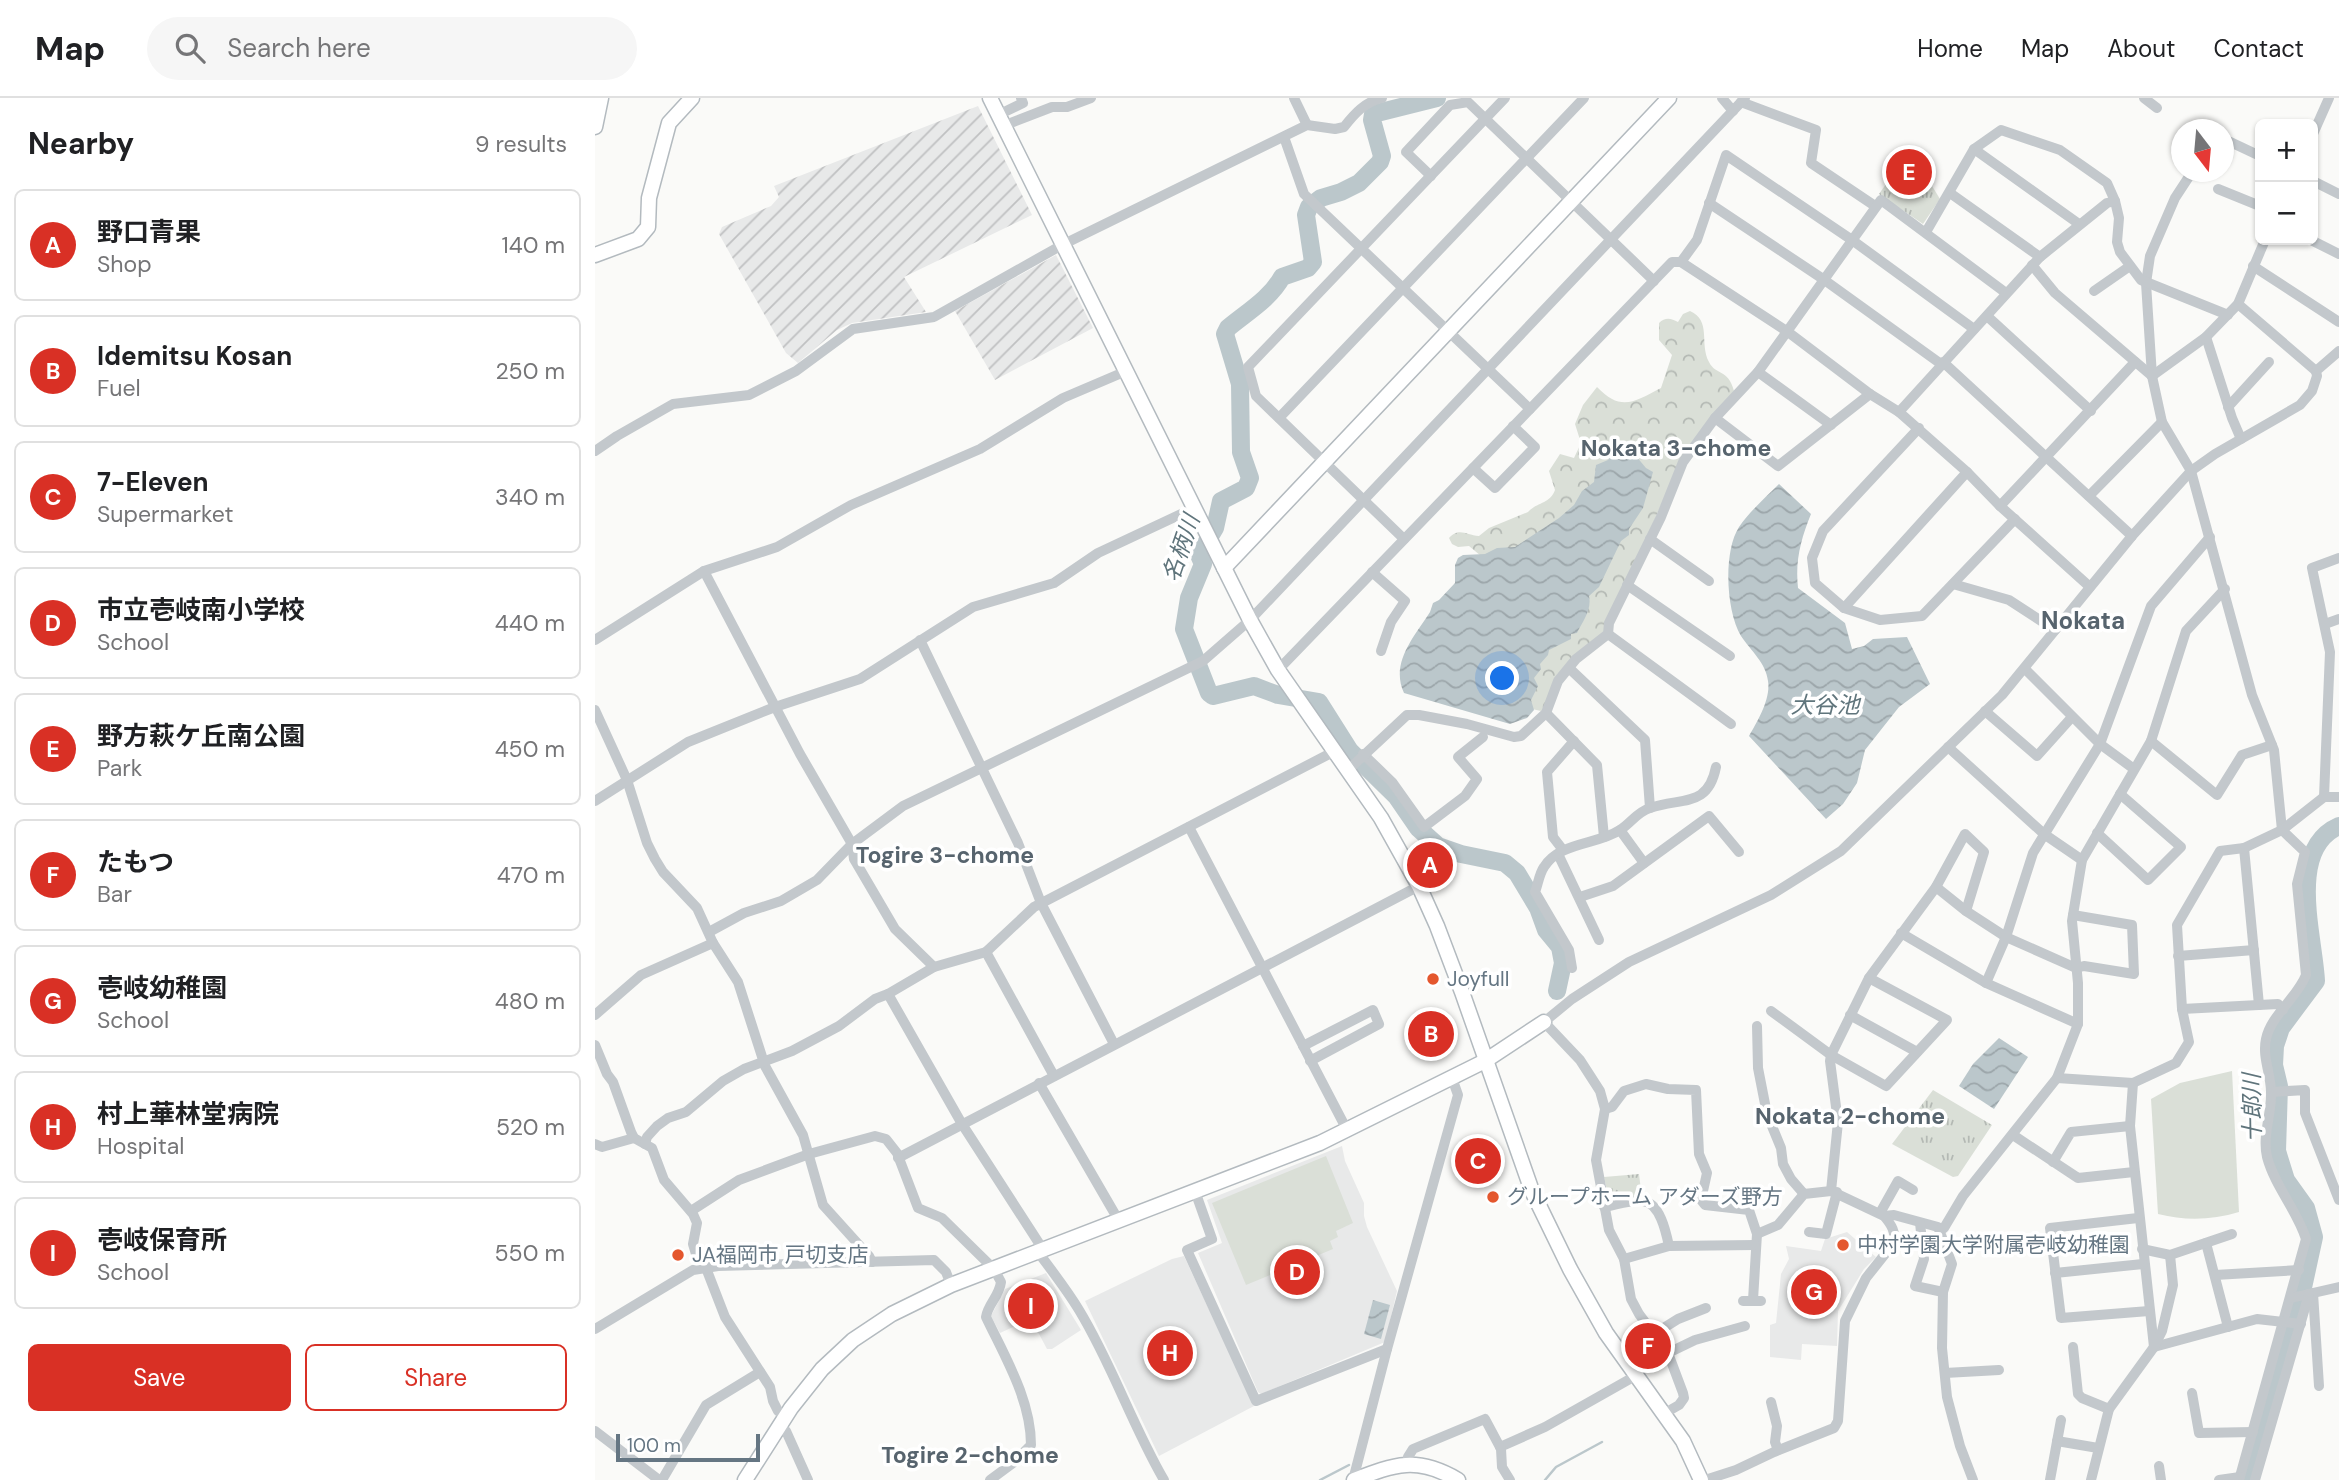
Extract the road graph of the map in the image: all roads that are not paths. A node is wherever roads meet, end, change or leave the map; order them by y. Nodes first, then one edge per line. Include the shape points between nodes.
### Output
1 (601, 98) edge
2 (692, 98) edge
3 (991, 98) edge
4 (1021, 98) edge
5 (1091, 98) edge
6 (1294, 98) edge
7 (1382, 98) edge
8 (1505, 98) edge
9 (1584, 98) edge
10 (1669, 98) edge
11 (1722, 98) edge
12 (2144, 98) edge
13 (2329, 98) edge
14 (1743, 100) edge
15 (1456, 101) edge
16 (2157, 108) dead end
17 (1733, 111) junction
18 (1485, 119) junction
19 (1001, 120) junction
20 (2318, 123) edge
21 (1307, 125) junction
22 (595, 127) edge
23 (1284, 137) junction
24 (2234, 144) edge
25 (1974, 149) junction
26 (2255, 154) edge
27 (1527, 158) junction
28 (1431, 176) junction
29 (2185, 182) edge
30 (2315, 182) edge
31 (2218, 190) dead end
32 (1950, 192) junction
33 (2339, 194) edge
34 (2115, 201) junction
35 (1570, 202) junction
36 (1709, 203) junction
37 (2255, 204) edge
38 (1875, 206) junction
39 (2079, 225) junction
40 (1926, 232) junction
41 (1611, 239) junction
42 (1852, 240) junction
43 (2318, 244) edge
44 (1062, 245) junction
45 (2263, 245) edge
46 (1361, 249) junction
47 (2339, 254) edge
48 (595, 255) edge
49 (2036, 261) junction
50 (1681, 262) junction
51 (2130, 265) junction
52 (2253, 266) junction
53 (1823, 279) junction
54 (1654, 281) junction
55 (2146, 283) junction
56 (1402, 289) junction
57 (2094, 291) dead end
58 (2006, 293) junction
59 (2238, 304) junction
60 (2228, 315) junction
61 (1987, 316) junction
62 (2339, 322) edge
63 (1974, 329) junction
64 (1447, 330) junction
65 (1788, 332) junction
66 (2206, 337) junction
67 (2339, 351) edge
68 (2135, 362) junction
69 (2269, 362) dead end
70 (1942, 363) junction
71 (1487, 370) junction
72 (2316, 371) junction
73 (1124, 372) junction
74 (1758, 372) junction
75 (2152, 376) junction
76 (1870, 394) junction
77 (2228, 407) junction
78 (1530, 409) junction
79 (2091, 411) junction
80 (1899, 412) junction
81 (1279, 418) junction
82 (1715, 418) junction
83 (2162, 422) junction
84 (1831, 425) junction
85 (1513, 426) junction
86 (1919, 428) junction
87 (2241, 439) junction
88 (595, 452) edge
89 (2047, 457) junction
90 (1324, 460) junction
91 (1473, 468) junction
92 (2191, 471) junction
93 (1968, 472) junction
94 (2089, 496) junction
95 (1363, 499) junction
96 (2000, 506) junction
97 (1196, 512) junction
98 (2015, 519) junction
99 (2132, 536) junction
100 (2210, 537) junction
101 (1404, 539) junction
102 (1650, 539) junction
103 (2339, 558) edge
104 (1224, 568) junction
105 (704, 571) junction
106 (1372, 572) junction
107 (1709, 581) dead end
108 (1953, 584) junction
109 (1627, 585) junction
110 (2090, 587) junction
111 (2225, 589) junction
112 (1844, 608) junction
113 (2339, 619) edge
114 (1250, 620) junction
115 (2325, 624) junction
116 (2055, 630) junction
117 (1608, 634) junction
118 (595, 640) edge
119 (920, 640) junction
120 (1381, 651) dead end
121 (1730, 656) dead end
122 (1570, 669) junction
123 (2025, 669) junction
124 (1278, 670) junction
125 (2335, 677) edge
126 (775, 707) junction
127 (595, 709) edge
128 (1985, 711) junction
129 (1546, 713) junction
130 (2072, 717) junction
131 (1731, 724) dead end
132 (1483, 737) dead end
133 (1574, 741) junction
134 (2151, 741) junction
135 (2100, 744) junction
136 (2272, 744) junction
137 (1948, 747) junction
138 (1335, 751) junction
139 (1355, 762) junction
140 (1716, 767) dead end
141 (983, 769) junction
142 (2134, 769) junction
143 (627, 780) junction
144 (2120, 794) junction
145 (2324, 797) junction
146 (2339, 797) edge
147 (595, 801) edge
148 (1650, 808) junction
149 (1189, 827) junction
150 (1620, 830) junction
151 (2282, 830) junction
152 (2097, 833) junction
153 (2044, 834) junction
154 (1604, 838) junction
155 (852, 844) junction
156 (2244, 848) junction
157 (1560, 852) junction
158 (1739, 852) dead end
159 (2082, 860) junction
160 (1644, 863) junction
161 (1419, 886) junction
162 (1935, 887) junction
163 (1580, 897) junction
164 (1041, 903) junction
165 (1966, 912) junction
166 (2073, 915) junction
167 (709, 932) junction
168 (1901, 933) junction
169 (2006, 937) junction
170 (1599, 940) dead end
171 (713, 943) junction
172 (2254, 950) junction
173 (986, 952) junction
174 (2178, 956) junction
175 (934, 967) junction
176 (1572, 968) dead end
177 (2076, 968) junction
178 (1262, 969) junction
179 (1869, 978) junction
180 (1986, 982) junction
181 (888, 994) junction
182 (2259, 1005) junction
183 (2182, 1009) junction
184 (2283, 1010) junction
185 (1771, 1011) dead end
186 (595, 1015) edge
187 (1850, 1015) junction
188 (1544, 1022) junction
189 (2078, 1024) junction
190 (1757, 1026) dead end
191 (1114, 1044) junction
192 (595, 1045) edge
193 (1303, 1046) junction
194 (1917, 1052) junction
195 (1831, 1055) junction
196 (764, 1061) junction
197 (1310, 1061) junction
198 (1485, 1061) junction
199 (1054, 1076) junction
200 (1452, 1078) junction
201 (2057, 1078) junction
202 (1039, 1083) junction
203 (2133, 1083) junction
204 (2271, 1092) junction
205 (1605, 1109) junction
206 (962, 1124) junction
207 (2130, 1126) junction
208 (1347, 1130) junction
209 (2013, 1136) junction
210 (634, 1138) junction
211 (595, 1144) edge
212 (645, 1144) junction
213 (809, 1154) junction
214 (898, 1158) junction
215 (2053, 1162) junction
216 (2134, 1172) junction
217 (1913, 1190) dead end
218 (1195, 1191) junction
219 (1833, 1191) junction
220 (1804, 1194) junction
221 (2339, 1200) edge
222 (1604, 1207) junction
223 (691, 1211) junction
224 (1882, 1214) junction
225 (2138, 1218) junction
226 (1119, 1221) junction
227 (1920, 1223) junction
228 (1940, 1230) junction
229 (1809, 1232) dead end
230 (2232, 1234) dead end
231 (1756, 1240) junction
232 (2206, 1243) junction
233 (1669, 1246) junction
234 (2141, 1249) junction
235 (1041, 1251) junction
236 (2170, 1255) junction
237 (1624, 1259) junction
238 (872, 1262) junction
239 (2143, 1264) junction
240 (706, 1268) junction
241 (994, 1269) junction
242 (2299, 1270) junction
243 (2056, 1273) junction
244 (2214, 1275) junction
245 (951, 1285) junction
246 (2339, 1287) edge
247 (1943, 1292) junction
248 (2311, 1293) junction
249 (2291, 1298) junction
250 (1752, 1300) dead end
251 (1706, 1308) dead end
252 (2149, 1311) junction
253 (2285, 1321) junction
254 (2301, 1324) junction
255 (1745, 1326) dead end
256 (2228, 1327) junction
257 (595, 1329) edge
258 (1654, 1334) junction
259 (2154, 1346) junction
260 (2073, 1347) dead end
261 (1387, 1349) junction
262 (1668, 1353) junction
263 (1999, 1370) dead end
264 (760, 1372) junction
265 (1945, 1373) junction
266 (1637, 1375) junction
267 (2319, 1386) dead end
268 (2192, 1393) dead end
269 (1770, 1402) dead end
270 (2109, 1409) junction
271 (1665, 1413) junction
272 (2061, 1420) dead end
273 (782, 1422) junction
274 (595, 1431) edge
275 (2253, 1432) junction
276 (2057, 1441) junction
277 (1500, 1447) junction
278 (2098, 1448) junction
279 (1778, 1450) junction
280 (1409, 1463) junction
281 (2159, 1466) dead end
282 (1369, 1477) edge
283 (2239, 1479) edge
284 (661, 1480) edge
285 (745, 1480) edge
286 (808, 1480) edge
287 (990, 1480) edge
288 (1164, 1480) edge
289 (1354, 1480) edge
290 (1458, 1480) edge
291 (1510, 1480) edge
292 (1702, 1480) edge
293 (1973, 1480) edge
294 (2050, 1480) edge
295 (2091, 1480) edge
296 (2161, 1480) edge
297 (2218, 1480) edge
298 (2255, 1480) edge

1 - 22 street
2 - 48 street via 670,122 649,198 647,227 638,239
3 - 19 street
4 - 19 street via 1023,103
5 - 19 street
6 - 21 street
7 - 21 street via 1355,113 1345,127
8 - 18 street
9 - 27 street
10 - 35 street
11 - 17 street
12 - 16 street
13 - 20 street
14 - 17 street
14 - 38 street via 1816,130 1811,163
15 - 18 street via 1468,102
15 - 28 street via 1406,152
17 - 41 street
18 - 27 street
18 - 28 street
19 - 44 street
21 - 23 street
23 - 44 street
23 - 46 street via 1304,194
24 - 26 street
25 - 32 street
25 - 34 street via 2001,130 2060,150 2107,183
25 - 39 street
27 - 35 street
27 - 56 street
28 - 46 street
29 - 55 street via 2150,257
30 - 33 street
31 - 37 street
32 - 40 street
32 - 49 street
34 - 39 street
34 - 51 street via 2117,242
35 - 41 street
35 - 64 street
36 - 42 street via 1726,155
36 - 50 street via 1697,240
36 - 53 street
38 - 40 street via 1881,200
38 - 42 street
39 - 49 street
40 - 58 street
41 - 54 street
41 - 71 street
42 - 53 street
42 - 63 street
43 - 47 street
44 - 73 street
44 - 88 street via 934,317 853,329 796,371 750,395 673,404
45 - 52 street
46 - 56 street
46 - 81 street via 1248,368 1256,396
49 - 58 street
49 - 68 street via 2055,293
50 - 54 street via 1672,262
50 - 65 street
51 - 55 street
51 - 57 street
52 - 59 street
52 - 62 street
53 - 65 street
53 - 70 street
54 - 78 street
55 - 60 street
55 - 75 street
56 - 64 street
56 - 81 street
58 - 61 street
59 - 60 street
59 - 72 street
60 - 66 street
61 - 63 street
61 - 79 street
63 - 70 street
64 - 71 street
64 - 90 street
65 - 74 street
65 - 76 street
66 - 75 street
66 - 77 street
67 - 72 street
68 - 75 street
68 - 79 street
69 - 77 street
70 - 80 street
70 - 89 street
71 - 78 street
71 - 95 street
72 - 87 street via 2312,391 2300,405
73 - 97 street
73 - 105 street via 1063,398 980,449 851,505 777,547
74 - 82 street
74 - 84 street
75 - 83 street
76 - 80 street
76 - 84 street
77 - 87 street
78 - 85 street
79 - 89 street
80 - 86 street
81 - 90 street
82 - 84 street via 1778,466
82 - 102 street via 1683,462
83 - 92 street
83 - 94 street
85 - 91 street
85 - 91 street via 1535,447 1495,488
86 - 93 street
86 - 112 street via 1823,531 1812,558 1815,583
87 - 92 street
89 - 94 street
89 - 96 street
90 - 95 street
90 - 104 street
91 - 101 street
92 - 99 street
92 - 100 street
93 - 96 street
93 - 112 street
94 - 99 street
95 - 101 street
95 - 114 street
96 - 98 street
97 - 104 street
97 - 119 street via 1098,553 1054,583 973,607
98 - 108 street
98 - 110 street
99 - 110 street
100 - 111 street
100 - 135 street via 2151,606
101 - 106 street
102 - 107 street
102 - 109 street
103 - 115 street via 2312,568
104 - 114 street
105 - 118 street
105 - 126 street
106 - 120 street via 1405,601 1391,622
106 - 124 street
108 - 112 street via 1922,616 1880,620
108 - 116 street via 2009,600
109 - 117 street
109 - 121 street
110 - 116 street
111 - 134 street via 2186,631
111 - 136 street via 2252,695
113 - 115 street
114 - 124 street
114 - 141 street via 1197,664
115 - 125 street
116 - 123 street
117 - 122 street
117 - 131 street
119 - 126 street via 860,679
119 - 141 street
122 - 129 street via 1558,681
122 - 148 street via 1645,740
123 - 128 street
123 - 130 street
124 - 138 street
125 - 145 street
126 - 143 street via 688,742
126 - 155 street
127 - 143 street
128 - 130 street via 2037,756
128 - 137 street
129 - 133 street
129 - 139 street via 1526,733 1514,737 1407,715
130 - 135 street
132 - 139 street via 1458,758 1477,779 1465,796 1424,827 1392,782
133 - 154 street via 1597,765
133 - 157 street via 1547,772 1553,837
134 - 136 street via 2217,794 2242,755
134 - 142 street
135 - 142 street
135 - 153 street
136 - 151 street
137 - 153 street
137 - 188 street via 1841,851 1771,895 1629,962
138 - 139 street
138 - 149 street
139 - 161 street
140 - 148 street via 1713,782 1702,796
141 - 155 street via 903,806
141 - 164 street
142 - 144 street
143 - 147 street
143 - 167 street via 655,859 697,908
144 - 152 street
144 - 152 street via 2181,847 2148,880
145 - 146 street
145 - 151 street
148 - 150 street
149 - 164 street
149 - 178 street
150 - 154 street
150 - 160 street
151 - 156 street
151 - 184 street via 2305,852 2297,884 2306,975
152 - 159 street
153 - 159 street
153 - 169 street via 2033,853
154 - 157 street
155 - 167 street via 817,880
155 - 175 street via 854,859 895,929
156 - 172 street
156 - 174 street via 2220,851 2177,925
157 - 163 street
157 - 176 street via 1544,866 1535,892 1569,950
158 - 160 street via 1709,816
159 - 166 street
160 - 163 street via 1613,886
161 - 178 street
161 - 198 street
162 - 165 street
162 - 165 street via 1965,834 1984,852
162 - 168 street
163 - 170 street
164 - 173 street
164 - 191 street
165 - 169 street
166 - 177 street
166 - 177 street via 2132,925 2134,974
167 - 171 street
168 - 179 street
168 - 180 street
169 - 177 street
169 - 180 street
171 - 186 street via 641,975
171 - 196 street via 738,982
172 - 174 street
172 - 182 street
173 - 175 street
173 - 199 street
174 - 183 street
175 - 181 street
177 - 189 street
178 - 191 street
178 - 193 street
179 - 187 street
179 - 194 street via 1947,1020
180 - 189 street
181 - 196 street via 839,1026
181 - 206 street
182 - 183 street
182 - 184 street via 2278,1004
183 - 203 street via 2189,1042 2176,1063
184 - 204 street via 2266,1038
185 - 195 street
187 - 194 street
187 - 195 street
188 - 198 street
188 - 205 street via 1580,1060 1600,1091
189 - 201 street
190 - 220 street via 1758,1068 1767,1114 1783,1164
191 - 199 street
192 - 210 street
193 - 197 street
193 - 197 street via 1373,1010 1380,1024
194 - 195 street via 1886,1086
195 - 219 street via 1838,1122
196 - 212 street via 723,1080 686,1112 668,1118 647,1136
196 - 213 street
197 - 208 street
198 - 200 street
198 - 266 street via 1532,1191 1570,1269
199 - 202 street
200 - 208 street
200 - 261 street via 1458,1095
201 - 203 street
201 - 209 street
202 - 206 street
202 - 226 street
203 - 207 street
204 - 221 street via 2305,1090 2305,1113
204 - 242 street via 2266,1154 2307,1239
205 - 222 street via 1595,1160
205 - 231 street via 1624,1091 1646,1084 1696,1090 1699,1154 1707,1172 1701,1200 1705,1205 1749,1210
206 - 214 street
206 - 235 street
207 - 215 street via 2071,1132
207 - 216 street
208 - 218 street
209 - 215 street
209 - 228 street
210 - 211 street via 602,1147
210 - 212 street
212 - 223 street via 652,1148 664,1180
213 - 214 street via 875,1136 886,1139
213 - 223 street via 739,1180
213 - 238 street via 824,1205
214 - 241 street via 918,1208 942,1218
215 - 216 street via 2078,1178
216 - 225 street
217 - 224 street via 1898,1181
218 - 226 street
218 - 261 street via 1212,1239 1187,1250 1256,1401
219 - 220 street
219 - 224 street
219 - 229 street via 1826,1234
220 - 231 street via 1778,1225
222 - 233 street via 1644,1201 1655,1206
222 - 237 street via 1609,1230
223 - 240 street via 697,1223 693,1244
224 - 227 street
224 - 279 street via 1896,1237 1866,1278 1845,1321 1838,1421 1834,1428
225 - 234 street
225 - 243 street via 2050,1228
226 - 235 street
227 - 228 street
227 - 247 street via 1924,1259 1915,1286
228 - 247 street via 1952,1264
230 - 232 street
231 - 233 street
231 - 250 street
232 - 236 street
232 - 244 street
233 - 237 street
234 - 236 street
234 - 239 street
235 - 241 street
235 - 288 street via 1079,1308
236 - 259 street via 2173,1285
237 - 258 street via 1631,1298
238 - 240 street
238 - 245 street via 934,1260
239 - 243 street
239 - 252 street
240 - 257 street via 693,1270
240 - 264 street via 725,1317
241 - 245 street
241 - 287 street via 1001,1282 986,1317 1015,1377 1031,1427 1031,1445
242 - 244 street
242 - 249 street
243 - 252 street via 2061,1318
244 - 256 street
245 - 273 street via 891,1314 853,1340 822,1369
246 - 248 street
247 - 265 street
248 - 249 street
248 - 254 street
248 - 267 street
249 - 253 street
251 - 258 street
252 - 259 street
253 - 254 street
253 - 256 street via 2257,1319
253 - 275 street
254 - 298 street
255 - 262 street
256 - 259 street
258 - 262 street
259 - 270 street
260 - 270 street via 2078,1394
261 - 289 street
262 - 271 street via 1684,1398
263 - 265 street
264 - 273 street
264 - 284 street via 706,1405
265 - 293 street via 1947,1397
266 - 271 street
266 - 277 street
268 - 275 street via 2199,1433
269 - 279 street
270 - 278 street
271 - 292 street
272 - 276 street
273 - 285 street
273 - 286 street
274 - 284 street
275 - 283 street
276 - 278 street
276 - 294 street
277 - 280 street via 1485,1419 1413,1449
277 - 291 street via 1502,1467
278 - 295 street
279 - 292 street
280 - 282 street
280 - 290 street via 1433,1467
281 - 296 street
282 - 289 street
283 - 297 street

